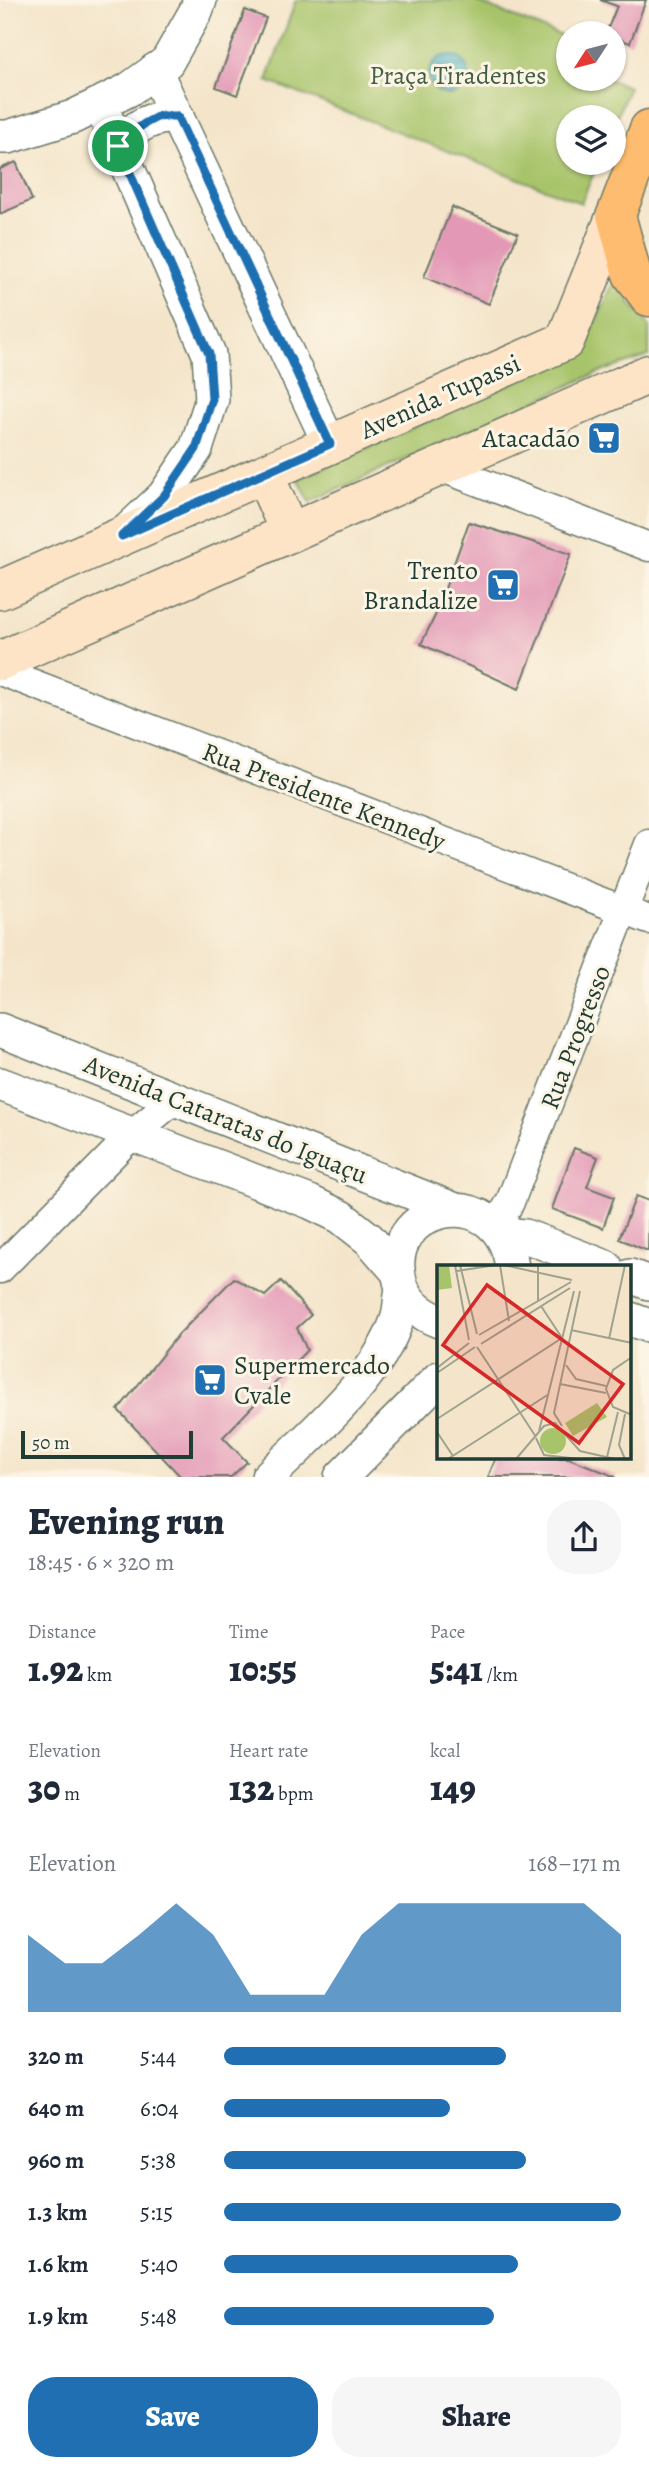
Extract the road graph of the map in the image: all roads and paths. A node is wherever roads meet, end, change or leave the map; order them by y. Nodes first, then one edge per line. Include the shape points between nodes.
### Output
1 (200, 0) edge
2 (156, 70) junction
3 (100, 104) junction
4 (177, 116) junction
5 (649, 129) edge
6 (0, 137) edge
7 (118, 146) junction
8 (616, 215) junction
9 (649, 297) edge
10 (649, 374) edge
11 (330, 444) junction
12 (440, 467) junction
13 (264, 474) junction
14 (290, 533) junction
15 (122, 536) junction
16 (649, 547) edge
17 (0, 590) edge
18 (0, 661) edge
19 (0, 671) edge
20 (649, 844) edge
21 (636, 916) edge
22 (0, 1030) edge
23 (0, 1084) edge
24 (175, 1099) junction
25 (133, 1135) junction
26 (281, 1141) junction
27 (262, 1184) junction
28 (453, 1209) junction
29 (499, 1231) junction
30 (512, 1265) edge
31 (601, 1265) edge
32 (0, 1269) edge
33 (632, 1277) edge
34 (400, 1280) junction
35 (649, 1283) edge
36 (437, 1320) edge
37 (632, 1320) edge
38 (649, 1326) edge
39 (437, 1380) edge
40 (329, 1416) junction
41 (366, 1451) junction
42 (268, 1477) edge
43 (341, 1477) edge

1 - 2 street via 167,61
2 - 3 street
2 - 4 street
3 - 6 street via 73,117
3 - 7 street
4 - 7 street via 159,116 142,124
4 - 11 street
5 - 8 main road
7 - 15 street via 209,354 212,399 196,449 164,496
8 - 9 main road via 632,274
8 - 11 main road, Avenida Tupassi via 565,341
10 - 12 main road
11 - 13 main road, Avenida Tupassi
12 - 14 main road
12 - 16 street
13 - 14 main road
13 - 15 main road, Avenida Tupassi
14 - 18 main road
15 - 17 main road, Avenida Tupassi
19 - 21 street, Rua Presidente Kennedy
20 - 21 street, Rua Progresso
21 - 29 street, Rua Progresso
22 - 24 street, Avenida Cataratas do Iguaçu
23 - 25 street, Avenida Cataratas do Iguaçu
24 - 25 street
24 - 26 street, Avenida Cataratas do Iguaçu
25 - 27 street, Avenida Cataratas do Iguaçu
25 - 32 street
26 - 27 street
26 - 28 street, Avenida Cataratas do Iguaçu
27 - 34 street, Avenida Cataratas do Iguaçu via 341,1217 369,1239
28 - 29 street, Avenida Cataratas do Iguaçu via 483,1217
28 - 34 street via 419,1222 406,1236 399,1252
29 - 30 street via 510,1250
29 - 31 street
33 - 35 street
34 - 36 street, Avenida Cataratas do Iguaçu via 412,1305
34 - 40 street via 397,1318 385,1348
37 - 38 street
39 - 41 street
40 - 41 street
40 - 42 street
41 - 43 street

